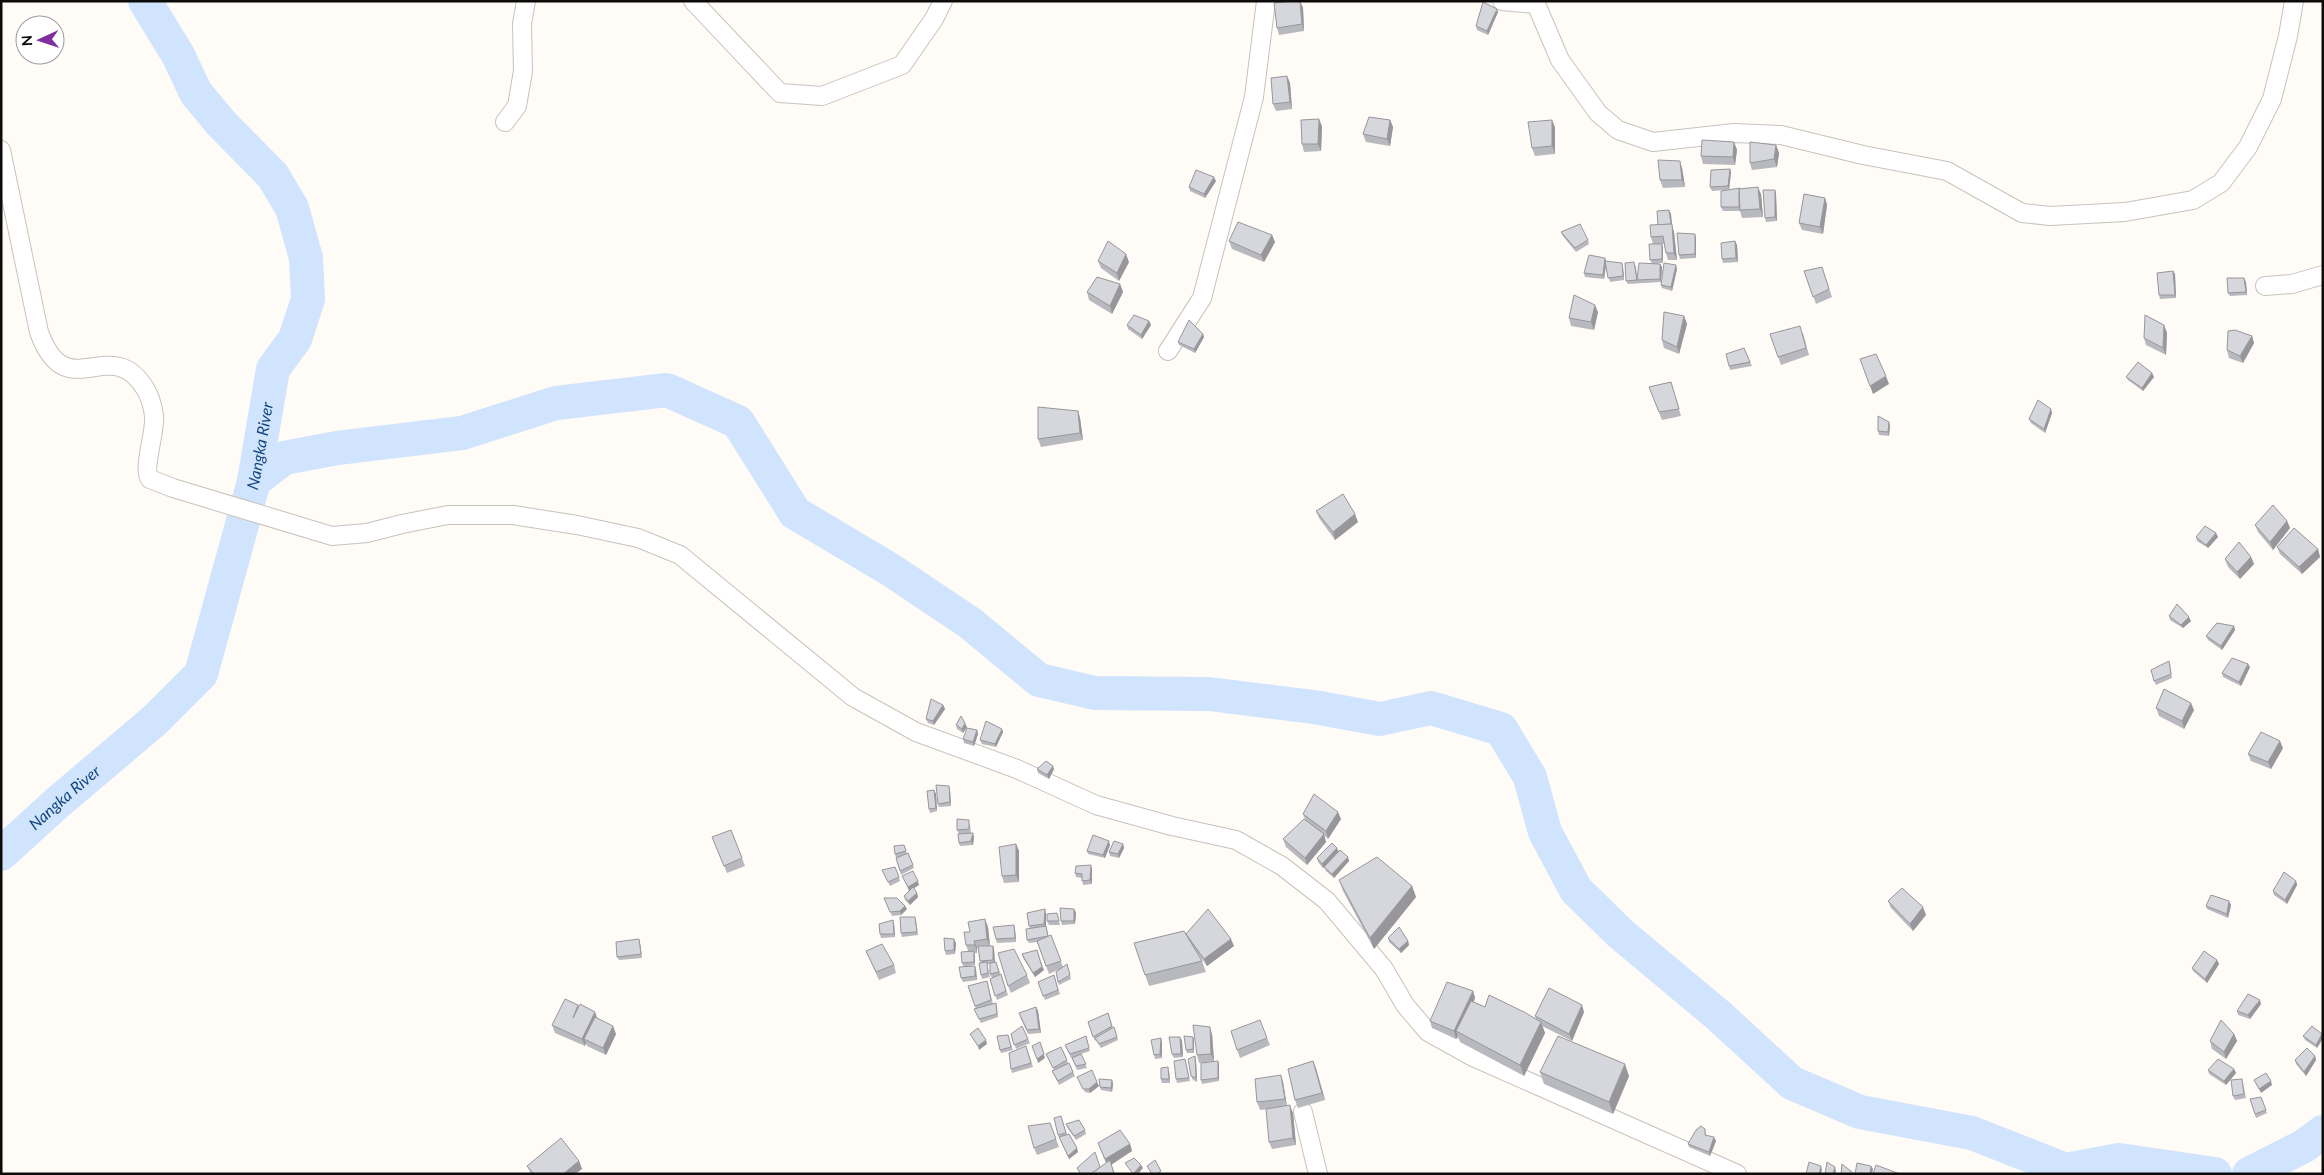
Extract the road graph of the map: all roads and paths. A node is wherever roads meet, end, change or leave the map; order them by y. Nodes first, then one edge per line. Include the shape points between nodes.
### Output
1 (526, 1) edge
2 (693, 1) edge
3 (943, 1) edge
4 (1266, 1) edge
5 (1502, 1) edge
6 (2294, 1) edge
7 (1535, 3) edge
8 (505, 122) dead end
9 (1, 150) edge
10 (2323, 275) edge
11 (2265, 286) dead end
12 (1168, 351) dead end
13 (1303, 1112) dead end
14 (1318, 1174) edge
15 (1737, 1174) edge

1 - 8 street via 522,24 523,71 517,106
2 - 3 street via 780,93 822,96 902,65
4 - 12 street via 1254,97 1202,298
5 - 7 street
6 - 7 street via 2272,99 2248,147 2221,183 2193,200 2125,212 2050,216 2022,212 1947,171 1781,135 1734,133 1653,142 1618,130 1598,113 1560,60
9 - 15 street via 45,349 63,367 78,370 112,364 124,367 139,380 154,415 148,476 173,488 332,536 367,533 448,515 513,515 638,538 680,555 853,697 916,732 1017,769 1096,805 1236,840 1282,866 1327,901 1384,969 1428,1032 1471,1056
10 - 11 street via 2292,284
13 - 14 street

